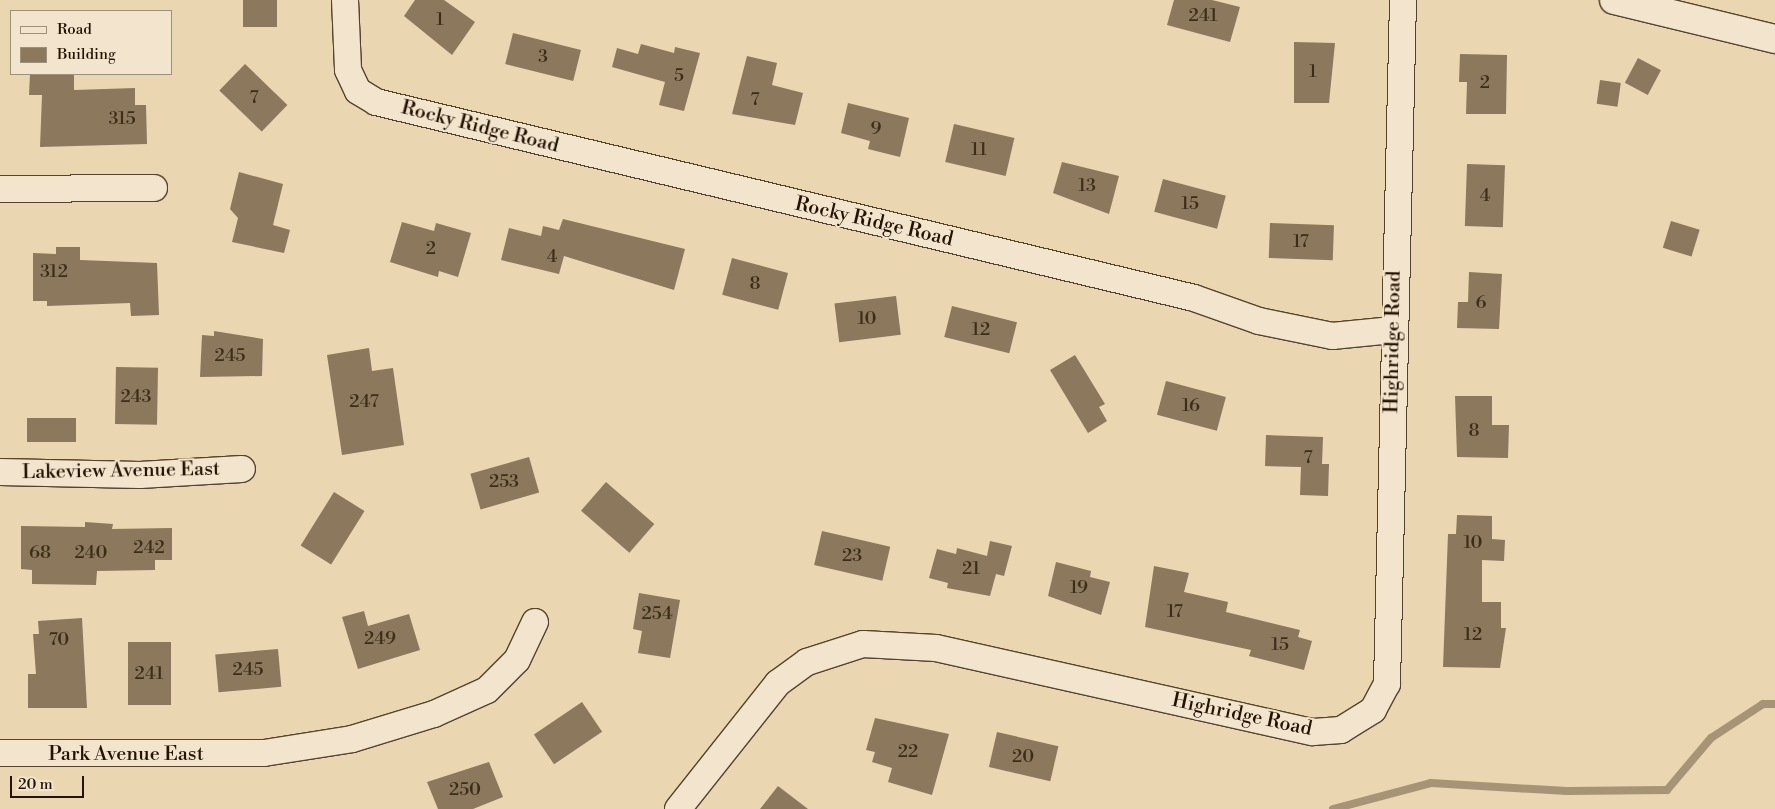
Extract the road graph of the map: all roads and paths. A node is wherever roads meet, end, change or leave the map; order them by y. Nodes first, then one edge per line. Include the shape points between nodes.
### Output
1 (345, 0) edge
2 (1404, 0) edge
3 (1614, 0) edge
4 (1775, 39) edge
5 (154, 188) dead end
6 (0, 189) edge
7 (1393, 330) junction
8 (242, 469) dead end
9 (0, 472) edge
10 (535, 622) dead end
11 (0, 753) edge
12 (678, 809) edge

1 - 7 street, Rocky Ridge Road via 348,70 358,91 376,102 1194,298 1259,321 1332,336
2 - 7 street, Highridge Road
3 - 4 main road
5 - 6 street
7 - 12 street, Highridge Road via 1387,684 1373,710 1341,730 1313,732 936,648 863,644 816,658 778,683
8 - 9 street, Lakeview Avenue East via 140,475
10 - 11 street, Park Avenue East via 517,660 487,690 434,714 352,739 264,753

